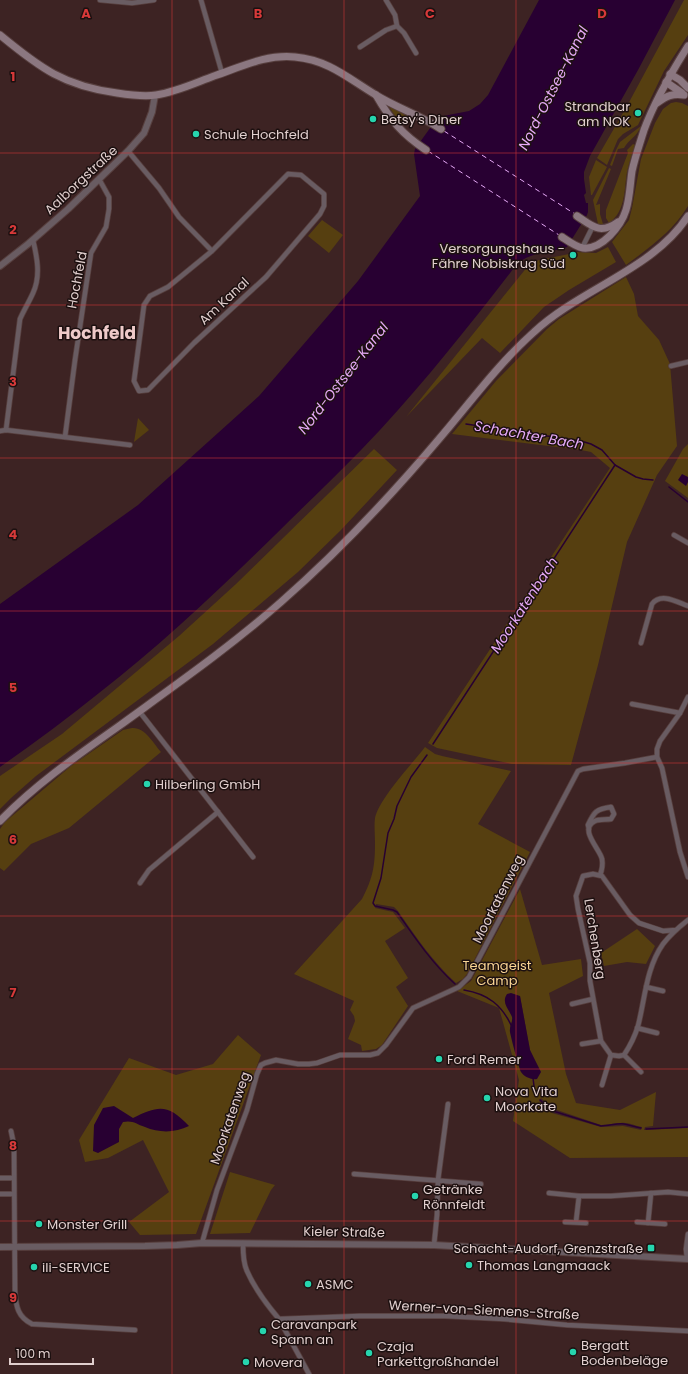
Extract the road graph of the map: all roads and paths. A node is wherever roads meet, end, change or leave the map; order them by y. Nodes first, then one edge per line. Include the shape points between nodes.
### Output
1 (100, 0) edge
2 (154, 0) edge
3 (201, 0) edge
4 (386, 0) edge
5 (397, 26) junction
6 (0, 35) edge
7 (688, 46) edge
8 (360, 47) dead end
9 (416, 54) dead end
10 (222, 74) junction
11 (670, 74) junction
12 (666, 82) junction
13 (687, 94) edge
14 (156, 95) junction
15 (376, 95) junction
16 (655, 104) junction
17 (440, 129) dead end
18 (426, 150) dead end
19 (128, 151) junction
20 (99, 179) junction
21 (577, 216) dead end
22 (688, 216) edge
23 (621, 219) junction
24 (593, 226) junction
25 (562, 237) dead end
26 (33, 240) junction
27 (582, 248) junction
28 (212, 251) junction
29 (0, 266) edge
30 (688, 362) edge
31 (671, 366) dead end
32 (6, 430) junction
33 (0, 431) edge
34 (64, 437) junction
35 (130, 445) dead end
36 (674, 535) dead end
37 (688, 543) edge
38 (688, 606) edge
39 (641, 643) dead end
40 (688, 697) edge
41 (632, 704) dead end
42 (139, 711) junction
43 (680, 713) junction
44 (657, 757) junction
45 (218, 812) junction
46 (0, 821) edge
47 (589, 829) junction
48 (253, 857) dead end
49 (600, 875) junction
50 (688, 877) edge
51 (140, 883) dead end
52 (688, 920) edge
53 (676, 930) junction
54 (646, 987) junction
55 (663, 991) dead end
56 (593, 999) junction
57 (572, 1004) dead end
58 (637, 1028) junction
59 (657, 1033) dead end
60 (601, 1041) junction
61 (582, 1044) dead end
62 (624, 1054) junction
63 (611, 1055) junction
64 (641, 1072) dead end
65 (602, 1085) dead end
66 (448, 1104) dead end
67 (11, 1132) dead end
68 (354, 1174) dead end
69 (0, 1178) edge
70 (14, 1178) junction
71 (438, 1180) junction
72 (481, 1184) dead end
73 (549, 1193) dead end
74 (651, 1193) junction
75 (0, 1194) edge
76 (14, 1194) junction
77 (688, 1194) edge
78 (579, 1196) junction
79 (565, 1222) dead end
80 (576, 1222) junction
81 (637, 1222) dead end
82 (586, 1223) dead end
83 (648, 1223) junction
84 (665, 1224) dead end
85 (688, 1234) edge
86 (202, 1243) junction
87 (243, 1243) junction
88 (434, 1245) junction
89 (0, 1247) edge
90 (15, 1247) junction
91 (687, 1259) edge
92 (279, 1319) junction
93 (136, 1330) dead end
94 (688, 1331) edge
95 (309, 1374) edge

1 - 2 street
3 - 10 street
4 - 5 street via 395,15
5 - 8 street
5 - 9 street
6 - 14 main road via 39,66 73,83 102,91
7 - 11 main road
10 - 14 main road
10 - 15 main road via 259,60 282,56 310,59 331,66
11 - 12 main road
11 - 13 main road via 680,80
12 - 13 main road
12 - 16 main road
13 - 16 main road via 670,95
14 - 19 street, Aalborgstraße via 144,132
15 - 17 main road
15 - 18 main road via 396,125
16 - 23 main road via 632,170 627,204
19 - 20 street, Aalborgstraße
19 - 28 street via 179,217
20 - 26 street, Aalborgstraße
20 - 34 street, Hochfeld via 109,197 109,209 106,227 91,254
21 - 24 main road
22 - 42 main road via 672,236 634,267 571,303 534,331 369,517 319,567 257,622
23 - 24 main road via 606,229
23 - 27 main road via 605,240 596,246
24 - 27 street
25 - 27 main road
26 - 29 street, Aalborgstraße
26 - 32 street via 37,257 37,282 20,319
28 - 28 street, Am Kanal via 288,174 301,175 324,194 324,206 320,214 266,276 148,390 139,391 134,381 144,305 150,296 168,287
30 - 31 street
32 - 33 street
32 - 34 street
34 - 35 street
36 - 37 street
38 - 39 street via 664,597 655,600
40 - 43 street
41 - 43 street
42 - 45 street
42 - 46 main road via 39,784
43 - 44 street via 660,741
44 - 50 street via 662,768
44 - 86 street, Moorkatenweg via 578,771 474,970 465,982 455,989 413,1008 378,1053 340,1055 309,1064 276,1060 261,1065 217,1190
45 - 48 street
45 - 51 street via 149,870
47 - 47 street via 596,820 611,819 614,814 611,807 594,812 588,825
47 - 49 street via 589,835 602,858 603,867
49 - 53 street, Lerchenberg via 638,923 663,931
49 - 56 street, Lerchenberg via 583,876 576,896 590,964
52 - 53 street
53 - 54 street via 664,943 652,967
54 - 55 street
54 - 58 street
56 - 57 street, Lerchenberg
56 - 60 street, Lerchenberg
58 - 59 street
58 - 62 street
60 - 61 street
60 - 63 street, Lerchenberg
62 - 63 street
62 - 64 street
63 - 65 street
66 - 71 street
67 - 70 street via 14,1145
68 - 71 street
69 - 70 street
70 - 76 street
71 - 72 street
71 - 88 street
73 - 78 street
74 - 77 street
74 - 78 street
74 - 83 street
75 - 76 street
76 - 90 street
78 - 80 street
79 - 80 street
80 - 82 street
81 - 83 street
83 - 84 street
85 - 91 street
86 - 87 street, Kieler Straße
86 - 90 street, Kieler Straße
87 - 88 street, Kieler Straße
87 - 92 street via 246,1271 266,1304
88 - 91 street, Kieler Straße
89 - 90 street, Kieler Straße
90 - 93 street via 16,1307 27,1322
92 - 94 street, Werner-von-Siemens-Straße via 445,1316
92 - 95 street

